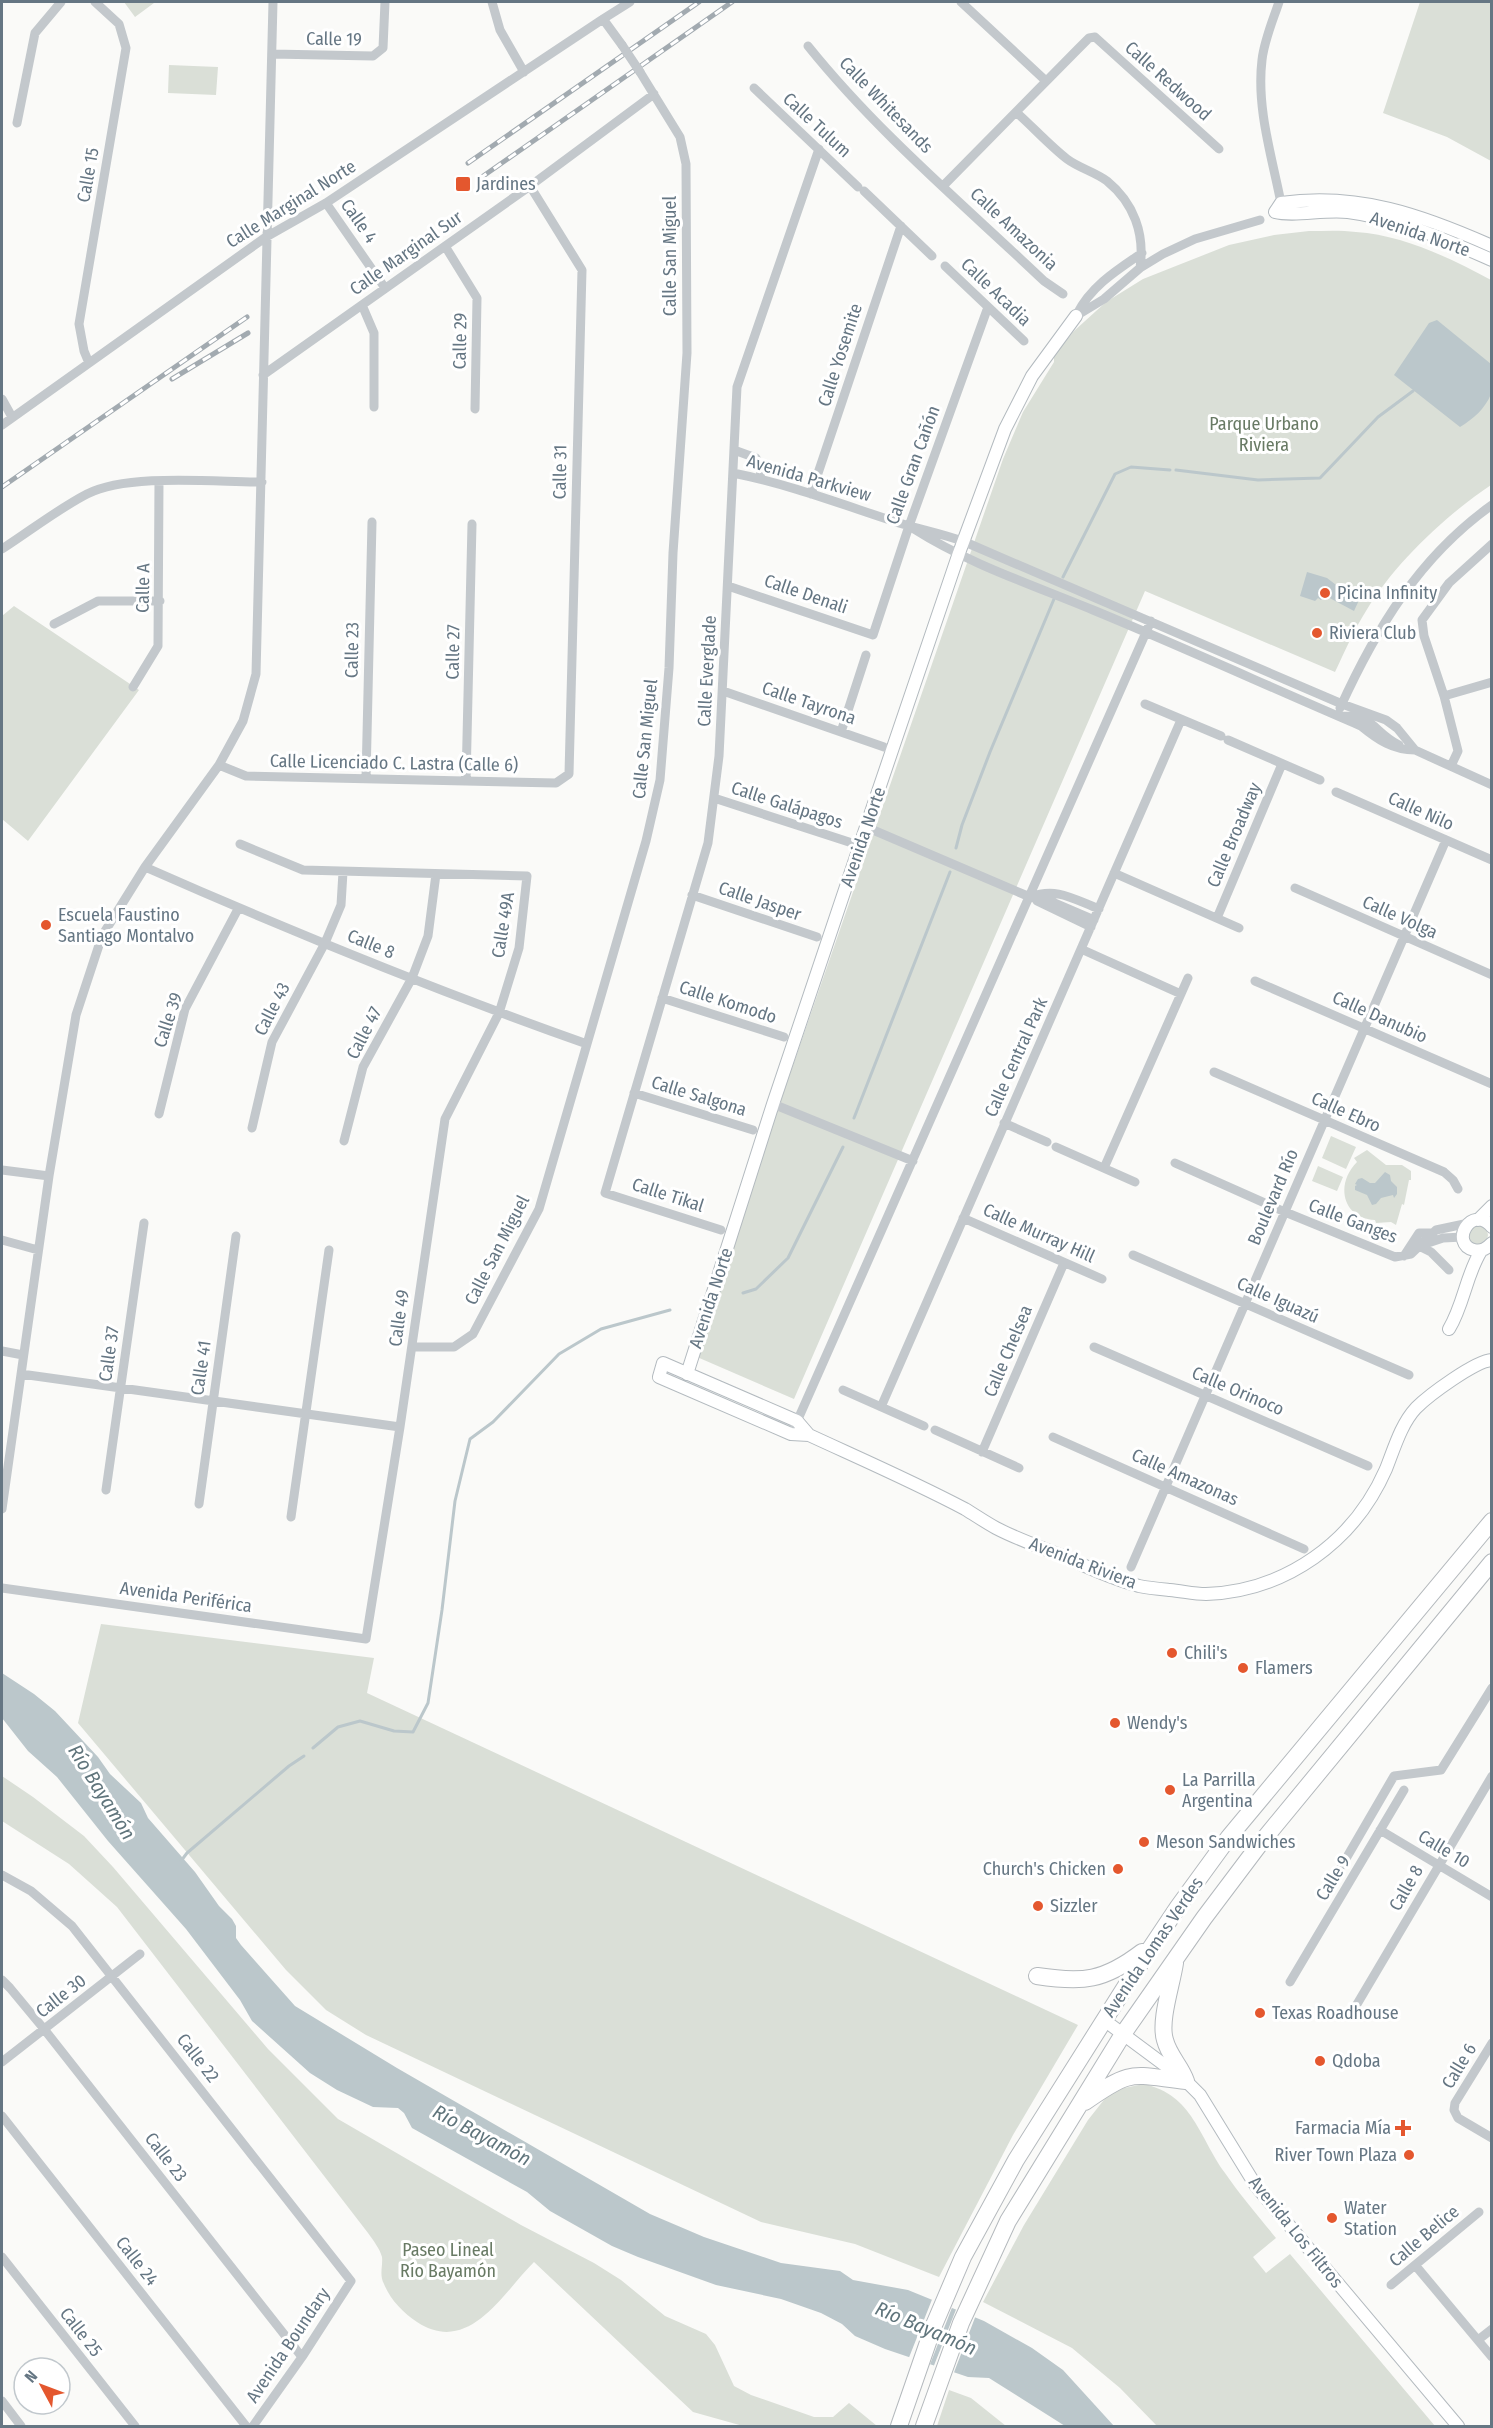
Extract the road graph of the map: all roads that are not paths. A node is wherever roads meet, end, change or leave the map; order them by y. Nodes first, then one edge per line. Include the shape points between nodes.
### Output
1 (61, 2) edge
2 (95, 2) edge
3 (273, 2) edge
4 (384, 2) edge
5 (492, 2) edge
6 (630, 2) edge
7 (961, 2) edge
8 (1280, 2) edge
9 (603, 19) junction
10 (808, 46) dead end
11 (272, 54) junction
12 (524, 72) junction
13 (1046, 81) junction
14 (754, 88) dead end
15 (654, 94) junction
16 (1016, 112) junction
17 (17, 123) dead end
18 (819, 149) junction
19 (1219, 149) dead end
20 (530, 186) junction
21 (944, 186) junction
22 (326, 203) junction
23 (1280, 210) junction
24 (1260, 220) dead end
25 (901, 226) junction
26 (266, 237) junction
27 (445, 246) junction
28 (1491, 246) edge
29 (1142, 253) junction
30 (932, 256) dead end
31 (1491, 260) edge
32 (945, 266) dead end
33 (1140, 268) junction
34 (385, 288) junction
35 (1063, 294) dead end
36 (362, 305) junction
37 (988, 307) junction
38 (1076, 316) junction
39 (1024, 341) dead end
40 (89, 363) junction
41 (263, 375) junction
42 (2, 399) edge
43 (374, 407) dead end
44 (475, 409) dead end
45 (12, 417) junction
46 (2, 425) edge
47 (734, 450) junction
48 (733, 473) junction
49 (760, 479) junction
50 (159, 481) junction
51 (261, 482) junction
52 (811, 494) junction
53 (1491, 505) edge
54 (372, 522) dead end
55 (472, 524) dead end
56 (909, 526) junction
57 (1491, 544) edge
58 (962, 548) junction
59 (2, 549) edge
60 (728, 586) junction
61 (160, 601) junction
62 (1151, 621) junction
63 (54, 624) dead end
64 (1146, 633) junction
65 (873, 635) joint
66 (866, 655) dead end
67 (1491, 682) edge
68 (133, 687) dead end
69 (723, 691) junction
70 (1444, 696) junction
71 (1342, 704) junction
72 (1145, 705) dead end
73 (1336, 716) junction
74 (1181, 720) junction
75 (841, 732) junction
76 (884, 747) dead end
77 (1412, 750) junction
78 (1282, 764) junction
79 (219, 765) junction
80 (1451, 766) junction
81 (569, 774) joint
82 (366, 778) junction
83 (1320, 780) dead end
84 (466, 781) junction
85 (1491, 785) edge
86 (1336, 792) dead end
87 (714, 798) junction
88 (866, 827) junction
89 (1446, 840) junction
90 (849, 842) dead end
91 (240, 844) dead end
92 (1491, 860) edge
93 (145, 867) junction
94 (343, 872) junction
95 (1114, 873) junction
96 (436, 874) junction
97 (1295, 888) dead end
98 (692, 895) junction
99 (1030, 897) junction
100 (238, 909) junction
101 (1099, 909) junction
102 (1217, 918) junction
103 (1092, 924) junction
104 (1239, 928) dead end
105 (817, 937) dead end
106 (1404, 937) junction
107 (325, 944) junction
108 (1081, 949) junction
109 (1491, 975) edge
110 (412, 978) junction
111 (1188, 978) dead end
112 (1255, 981) dead end
113 (1181, 994) junction
114 (662, 998) junction
115 (499, 1013) junction
116 (1364, 1029) junction
117 (784, 1037) dead end
118 (587, 1044) junction
119 (1214, 1072) dead end
120 (1491, 1084) edge
121 (634, 1093) junction
122 (773, 1104) junction
123 (159, 1114) dead end
124 (1324, 1120) junction
125 (1004, 1123) junction
126 (252, 1128) dead end
127 (753, 1130) dead end
128 (344, 1141) dead end
129 (913, 1161) junction
130 (1175, 1163) dead end
131 (1104, 1168) junction
132 (2, 1170) edge
133 (49, 1176) junction
134 (1135, 1182) dead end
135 (1458, 1189) dead end
136 (605, 1193) joint
137 (1491, 1206) edge
138 (1285, 1212) junction
139 (963, 1218) junction
140 (1473, 1222) junction
141 (144, 1223) dead end
142 (1491, 1227) edge
143 (721, 1230) dead end
144 (1432, 1233) junction
145 (236, 1236) dead end
146 (2, 1240) edge
147 (1465, 1241) junction
148 (1489, 1245) edge
149 (1419, 1246) junction
150 (38, 1250) junction
151 (329, 1250) dead end
152 (1133, 1255) dead end
153 (1404, 1256) junction
154 (1064, 1263) junction
155 (1449, 1270) dead end
156 (1102, 1279) dead end
157 (1465, 1296) junction
158 (1245, 1304) junction
159 (1449, 1329) dead end
160 (412, 1347) junction
161 (1094, 1347) dead end
162 (2, 1351) edge
163 (23, 1355) junction
164 (1491, 1360) edge
165 (21, 1374) junction
166 (687, 1374) junction
167 (1409, 1375) dead end
168 (121, 1388) junction
169 (843, 1390) dead end
170 (1206, 1395) junction
171 (214, 1401) junction
172 (881, 1407) junction
173 (306, 1414) junction
174 (797, 1421) junction
175 (924, 1426) dead end
176 (400, 1427) junction
177 (934, 1430) dead end
178 (791, 1434) junction
179 (809, 1435) junction
180 (1053, 1437) dead end
181 (982, 1452) junction
182 (5, 1459) edge
183 (1368, 1466) dead end
184 (1019, 1468) dead end
185 (1166, 1486) junction
186 (106, 1490) dead end
187 (199, 1504) dead end
188 (2, 1509) edge
189 (291, 1517) dead end
190 (1491, 1521) edge
191 (1304, 1549) dead end
192 (1491, 1562) edge
193 (1131, 1567) dead end
194 (2, 1588) edge
195 (366, 1639) joint
196 (1491, 1688) edge
197 (1491, 1776) edge
198 (1404, 1790) dead end
199 (1380, 1830) junction
200 (1439, 1865) junction
201 (2, 1875) edge
202 (1333, 1881) dead end
203 (1491, 1897) edge
204 (1155, 1942) junction
205 (140, 1954) dead end
206 (1175, 1960) junction
207 (113, 1976) junction
208 (1037, 1976) dead end
209 (2, 1980) edge
210 (1290, 1982) dead end
211 (1350, 2016) dead end
212 (1104, 2020) junction
213 (44, 2029) junction
214 (1123, 2034) junction
215 (1491, 2043) edge
216 (2, 2062) edge
217 (1186, 2082) junction
218 (1077, 2108) junction
219 (2, 2116) edge
220 (1491, 2138) edge
221 (1479, 2212) dead end
222 (2, 2257) edge
223 (1415, 2265) junction
224 (351, 2281) joint
225 (1391, 2285) dead end
226 (1491, 2329) edge
227 (1478, 2340) junction
228 (302, 2357) junction
229 (1491, 2357) edge
230 (2, 2401) edge
231 (21, 2427) edge
232 (135, 2427) edge
233 (246, 2427) edge
234 (253, 2427) edge
235 (899, 2427) edge
236 (924, 2427) edge
237 (1458, 2427) edge

1 - 17 street via 35,33
2 - 40 street, Calle 15 via 119,24 126,48 79,324
3 - 11 street
4 - 11 street, Calle 19 via 383,48 373,56
5 - 12 street via 500,30
6 - 9 street, Calle Marginal Norte
7 - 13 street
8 - 23 street via 1262,58 1261,88
9 - 12 street, Calle Marginal Norte
9 - 15 street, Calle San Miguel, bridge
10 - 21 street, Calle Whitesands via 872,117
11 - 26 street
12 - 22 street, Calle Marginal Norte
13 - 16 street
13 - 19 street, Calle Redwood via 1089,38 1095,37
14 - 18 street, Calle Tulum
15 - 20 street, Calle Marginal Sur
15 - 118 street, Calle San Miguel via 680,137 686,164 687,353 667,695 660,780
16 - 21 street
16 - 29 street via 1062,155 1119,192 1138,224
18 - 25 street, Calle Tulum
18 - 47 street, Calle Everglade via 737,387
20 - 27 street, Calle Marginal Sur
20 - 81 street, Calle 31 via 582,270
21 - 35 street, Calle Amazonia via 1044,281
22 - 26 street, Calle Marginal Norte
22 - 34 street, Calle 4
23 - 28 street, Avenida Norte via 1320,199 1370,204
23 - 31 street, Avenida Norte via 1359,213
24 - 33 street via 1196,239
25 - 30 street, Calle Tulum
25 - 52 street, Calle Yosemite
26 - 40 street, Calle Marginal Norte
26 - 41 street
27 - 34 street, Calle Marginal Sur
27 - 44 street, Calle 29 via 477,298
29 - 33 street
29 - 38 street via 1109,274
32 - 37 street, Calle Acadia
33 - 38 street via 1104,299
34 - 36 street, Calle Marginal Sur
36 - 41 street, Calle Marginal Sur
36 - 43 street via 374,333
37 - 39 street, Calle Acadia
37 - 56 street, Calle Gran Cañón
38 - 58 street, Avenida Norte via 1032,376 1005,429
40 - 45 street, Calle Marginal Norte
41 - 51 street
42 - 45 street
45 - 46 street, Calle Marginal Norte
47 - 48 street, Calle Everglade
47 - 49 street via 756,458
48 - 49 street, Avenida Parkview
48 - 60 street, Calle Everglade
49 - 52 street, Avenida Parkview
50 - 51 street
50 - 59 street via 116,484 88,494
50 - 61 street, Calle A
51 - 79 street via 256,674 243,721
52 - 56 street, Avenida Parkview
53 - 71 street via 1407,586 1370,645
54 - 82 street, Calle 23
55 - 84 street, Calle 27
56 - 58 street, Avenida Parkview via 939,545
56 - 65 street, Calle Gran Cañón
57 - 70 street via 1449,584 1422,620
58 - 62 street
58 - 64 street via 1022,582
58 - 88 street, Avenida Norte
60 - 65 street, Calle Denali
60 - 69 street, Calle Everglade
61 - 63 street via 98,601
61 - 68 street, Calle A via 158,646
62 - 64 street
62 - 71 street
64 - 73 street
64 - 99 street
66 - 75 street
67 - 70 street
69 - 75 street, Calle Tayrona
69 - 87 street, Calle Everglade
70 - 80 street via 1458,751
71 - 73 street
71 - 77 street via 1386,720 1397,728
72 - 74 street
73 - 77 street via 1361,726 1386,745
74 - 78 street
74 - 95 street, Calle Central Park
75 - 76 street, Calle Tayrona
77 - 80 street
78 - 83 street
78 - 102 street, Calle Broadway
79 - 82 street, Calle Licenciado C. Lastra (Calle 6) via 246,776
79 - 93 street
80 - 85 street
81 - 84 street, Calle Licenciado C. Lastra (Calle 6) via 556,783
82 - 84 street, Calle Licenciado C. Lastra (Calle 6)
86 - 89 street, Calle Nilo
87 - 90 street, Calle Galápagos
87 - 98 street, Calle Everglade via 708,843
88 - 99 street
88 - 122 street, Avenida Norte
89 - 92 street, Calle Nilo
89 - 106 street, Boulevard Río
91 - 94 street via 303,870
93 - 100 street, Calle 8
93 - 133 street via 102,936 76,1015
94 - 96 street
94 - 107 street, Calle 43 via 341,905
95 - 101 street, Calle Central Park
95 - 102 street
96 - 110 street, Calle 47 via 428,936
96 - 115 street, Calle 49A via 527,876 519,948
97 - 106 street, Calle Volga
98 - 105 street, Calle Jasper
98 - 114 street, Calle Everglade
99 - 101 street via 1044,892 1060,893
99 - 103 street via 1047,908
99 - 129 street
100 - 107 street, Calle 8
100 - 123 street, Calle 39 via 185,1009
101 - 103 street, Calle Central Park
102 - 104 street
103 - 108 street, Calle Central Park
106 - 109 street, Calle Volga
106 - 116 street, Boulevard Río
107 - 110 street, Calle 8
107 - 126 street, Calle 43 via 272,1042
108 - 113 street
108 - 125 street, Calle Central Park
110 - 115 street, Calle 8
110 - 128 street, Calle 47 via 363,1067
111 - 113 street
112 - 116 street, Calle Danubio
113 - 131 street
114 - 117 street, Calle Komodo
114 - 121 street, Calle Everglade
115 - 118 street, Calle 8
115 - 160 street, Calle 49 via 445,1119
116 - 120 street, Calle Danubio
116 - 124 street, Boulevard Río
118 - 160 street, Calle San Miguel via 539,1209 473,1334 454,1347
119 - 124 street, Calle Ebro
121 - 127 street, Calle Salgona
121 - 136 street, Calle Everglade
122 - 129 street
122 - 166 street, Avenida Norte
124 - 135 street, Calle Ebro via 1444,1172
124 - 138 street, Boulevard Río
125 - 131 street
125 - 139 street, Calle Central Park
129 - 174 street
130 - 138 street, Calle Ganges
131 - 134 street
132 - 133 street
133 - 150 street
136 - 143 street, Calle Tikal
137 - 140 street
138 - 153 street, Calle Ganges via 1387,1255
138 - 158 street, Boulevard Río
139 - 154 street, Calle Murray Hill
139 - 172 street, Calle Central Park
140 - 142 street
140 - 144 street, Calle Ganges via 1446,1226
140 - 147 street via 1463,1232
141 - 168 street, Calle 37
144 - 149 street, Calle Ganges
144 - 153 street via 1419,1233
145 - 171 street, Calle 41
146 - 150 street
147 - 148 street
147 - 149 street, Calle Ganges via 1443,1238
147 - 157 street
148 - 157 street via 1474,1262
149 - 153 street, Calle Ganges
149 - 155 street
150 - 163 street
151 - 173 street
152 - 158 street, Calle Iguazú
154 - 156 street, Calle Murray Hill
154 - 181 street, Calle Chelsea
157 - 159 street
158 - 167 street, Calle Iguazú
158 - 170 street, Boulevard Río
160 - 176 street, Calle 49
161 - 170 street, Calle Orinoco
162 - 163 street
163 - 165 street
164 - 179 street, Avenida Riviera via 1483,1360 1466,1371 1416,1409 1361,1511 1324,1551 1283,1576 1235,1591 1192,1593 1140,1586 1112,1577 998,1529
165 - 168 street
165 - 182 street
166 - 174 street, Avenida Riviera
166 - 178 street, Avenida Riviera via 663,1363 659,1377
168 - 171 street
168 - 186 street, Calle 37
169 - 172 street
170 - 183 street, Calle Orinoco
170 - 185 street, Boulevard Río
171 - 173 street
171 - 187 street, Calle 41
172 - 175 street
173 - 176 street
173 - 189 street
174 - 178 street
174 - 179 street, Avenida Riviera
176 - 195 street, Calle 49
177 - 181 street
178 - 179 street, Avenida Riviera
180 - 185 street, Calle Amazonas
181 - 184 street
182 - 188 street
185 - 191 street, Calle Amazonas
185 - 193 street, Boulevard Río
190 - 204 highway, Avenida Lomas Verdes via 1229,1837
192 - 206 highway, Avenida Lomas Verdes via 1259,1845
194 - 195 street, Avenida Periférica
196 - 202 street via 1441,1770 1394,1776
197 - 200 street, Calle 8
198 - 199 street, Calle 9
199 - 200 street, Calle 10
199 - 210 street, Calle 9
200 - 203 street, Calle 10
200 - 211 street, Calle 8
201 - 207 street, Calle 22 via 31,1891 72,1926
204 - 208 highway via 1127,1964 1101,1976 1084,1980
204 - 212 highway, Avenida Lomas Verdes
205 - 207 street, Calle 30
206 - 214 highway, Avenida Lomas Verdes
206 - 217 highway via 1164,2038
207 - 213 street, Calle 30
207 - 224 street, Calle 22
209 - 213 street, Calle 23
212 - 214 street, Avenida Los Filtros
212 - 235 highway, Avenida Lomas Verdes via 1016,2160 963,2257 934,2325
213 - 216 street, Calle 30
213 - 228 street, Calle 23
214 - 217 street, Avenida Los Filtros
214 - 218 highway, Avenida Lomas Verdes
215 - 220 street, Calle 6 via 1454,2107 1458,2118
217 - 218 highway via 1129,2076
217 - 237 street, Avenida Los Filtros via 1200,2095 1256,2186
218 - 236 highway, Avenida Lomas Verdes via 1008,2221 986,2265
219 - 233 street, Calle 24
221 - 223 street, Calle Belice
222 - 232 street, Calle 25
223 - 225 street, Calle Belice
223 - 227 street
224 - 228 street, Avenida Boundary
226 - 227 street
227 - 229 street
228 - 234 street, Avenida Boundary
230 - 231 street

